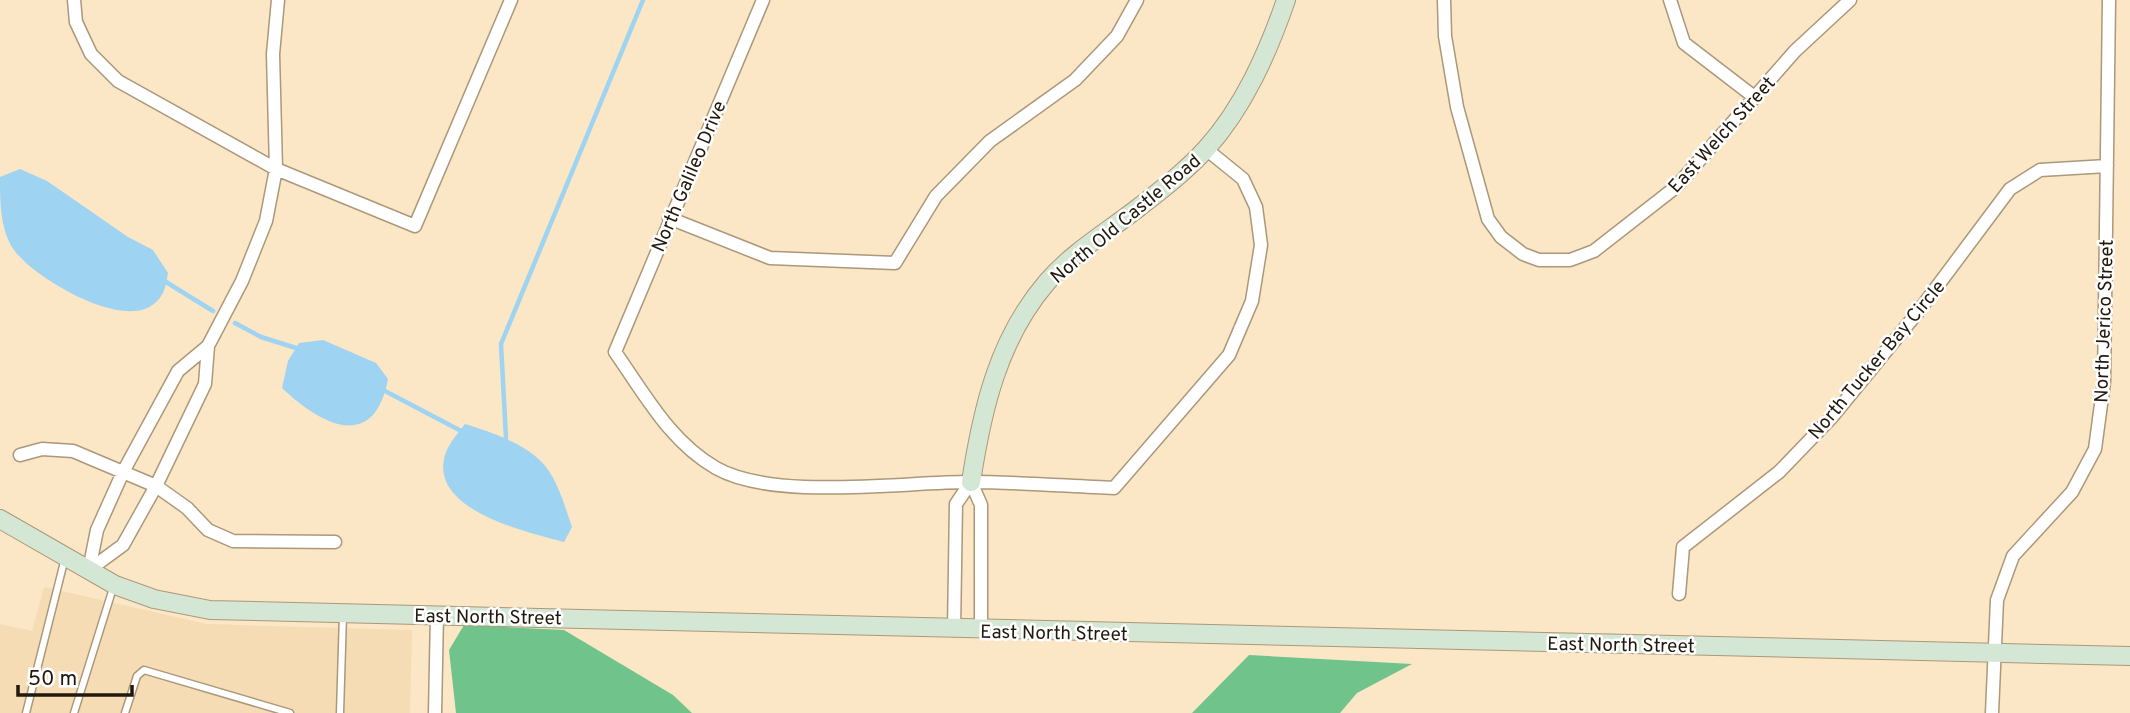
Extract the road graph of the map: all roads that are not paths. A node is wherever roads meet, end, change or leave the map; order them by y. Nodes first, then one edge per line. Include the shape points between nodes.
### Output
1 (74, 0) edge
2 (278, 0) edge
3 (511, 0) edge
4 (763, 0) edge
5 (1137, 0) edge
6 (1286, 0) edge
7 (1444, 0) edge
8 (1670, 0) edge
9 (1850, 0) edge
10 (2109, 0) edge
11 (1754, 96) junction
12 (1206, 149) junction
13 (2107, 166) junction
14 (276, 169) junction
15 (669, 218) junction
16 (208, 346) junction
17 (20, 455) dead end
18 (123, 472) junction
19 (971, 482) junction
20 (156, 486) junction
21 (0, 519) edge
22 (335, 542) dead end
23 (66, 556) junction
24 (89, 570) junction
25 (114, 584) junction
26 (1679, 594) dead end
27 (343, 614) junction
28 (437, 614) junction
29 (954, 629) junction
30 (981, 630) junction
31 (1996, 653) junction
32 (2130, 656) edge
33 (26, 713) edge
34 (74, 713) edge
35 (126, 713) edge
36 (290, 713) edge
37 (340, 713) edge
38 (435, 713) edge
39 (1992, 713) edge

1 - 14 street via 76,22 91,54 118,81
2 - 14 street via 273,54
3 - 14 street via 415,226
4 - 15 street, North Galileo Drive
5 - 15 street via 1117,36 1075,80 990,141 936,196 895,263 770,258
6 - 12 street, North Old Castle Road via 1271,43 1242,98
7 - 11 street, East Welch Street via 1457,107 1486,213 1509,244 1539,260 1570,260 1613,237 1676,187
8 - 11 street via 1684,43
9 - 11 street, East Welch Street via 1815,30
10 - 13 street, North Jerico Street
12 - 19 street, North Old Castle Road via 1136,210 1085,246 1047,283 995,370 982,412
12 - 19 street via 1242,179 1256,207 1261,246 1252,301 1229,355 1114,488
13 - 26 street, North Tucker Bay Circle via 2040,170 2010,190 1832,417 1779,472 1683,547
13 - 31 street, North Jerico Street via 2104,382 2095,449 2071,492 2013,555 1997,600
14 - 16 street via 257,246
15 - 19 street, North Galileo Drive via 615,352 676,438 717,468 761,483
16 - 18 street via 178,371
16 - 20 street via 205,384
17 - 18 street via 42,449 72,452
18 - 20 street
18 - 24 street via 97,530
19 - 29 street via 956,504
19 - 30 street via 981,505
20 - 22 street via 208,530 233,541
20 - 24 street via 123,545
21 - 23 street, East North Street
23 - 24 street, East North Street
23 - 33 lane
24 - 25 street, East North Street
25 - 27 street, East North Street via 209,610
25 - 34 lane
27 - 28 street, East North Street
27 - 37 lane
28 - 29 street, East North Street
28 - 38 street
29 - 30 street, East North Street
30 - 31 street, East North Street
31 - 32 street, East North Street
31 - 39 street, North Jerico Street
35 - 36 lane via 136,676 145,670

